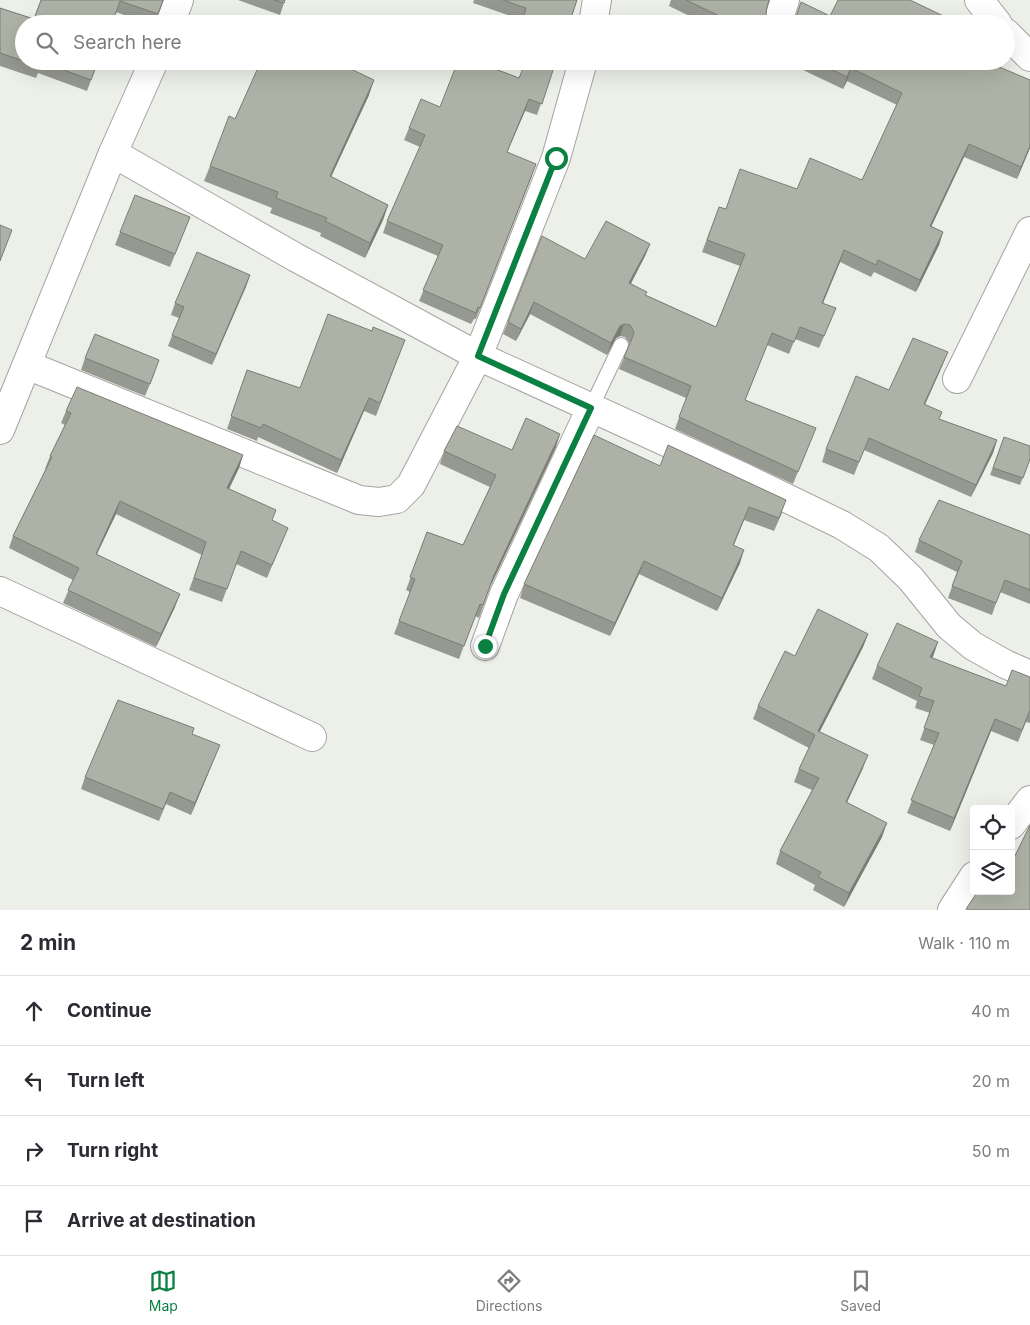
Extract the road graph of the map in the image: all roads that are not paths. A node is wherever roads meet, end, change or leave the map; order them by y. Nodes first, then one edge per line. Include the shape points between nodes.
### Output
1 (179, 0) edge
2 (597, 0) edge
3 (785, 0) edge
4 (979, 0) edge
5 (173, 15) edge
6 (594, 15) edge
7 (780, 15) edge
8 (991, 15) edge
9 (1015, 42) edge
10 (1030, 57) edge
11 (150, 70) edge
12 (580, 70) edge
13 (113, 153) junction
14 (1030, 231) edge
15 (621, 345) edge
16 (478, 356) junction
17 (15, 376) edge
18 (957, 380) dead end
19 (591, 408) junction
20 (0, 430) edge
21 (0, 591) edge
22 (485, 646) dead end
23 (1030, 675) edge
24 (312, 737) dead end
25 (1030, 800) edge
26 (1015, 820) edge
27 (970, 882) edge
28 (952, 910) edge

1 - 5 street
2 - 6 street
3 - 7 street
4 - 8 street
9 - 10 street
11 - 13 street
12 - 16 street via 556,158
13 - 16 street
13 - 17 street
14 - 18 street
15 - 19 lane
16 - 17 street via 412,485 396,499 379,502 359,500
16 - 19 street
17 - 20 street
19 - 22 street via 504,594
19 - 23 street via 842,525 879,548 949,626 973,646
21 - 24 street
25 - 26 street
27 - 28 street

